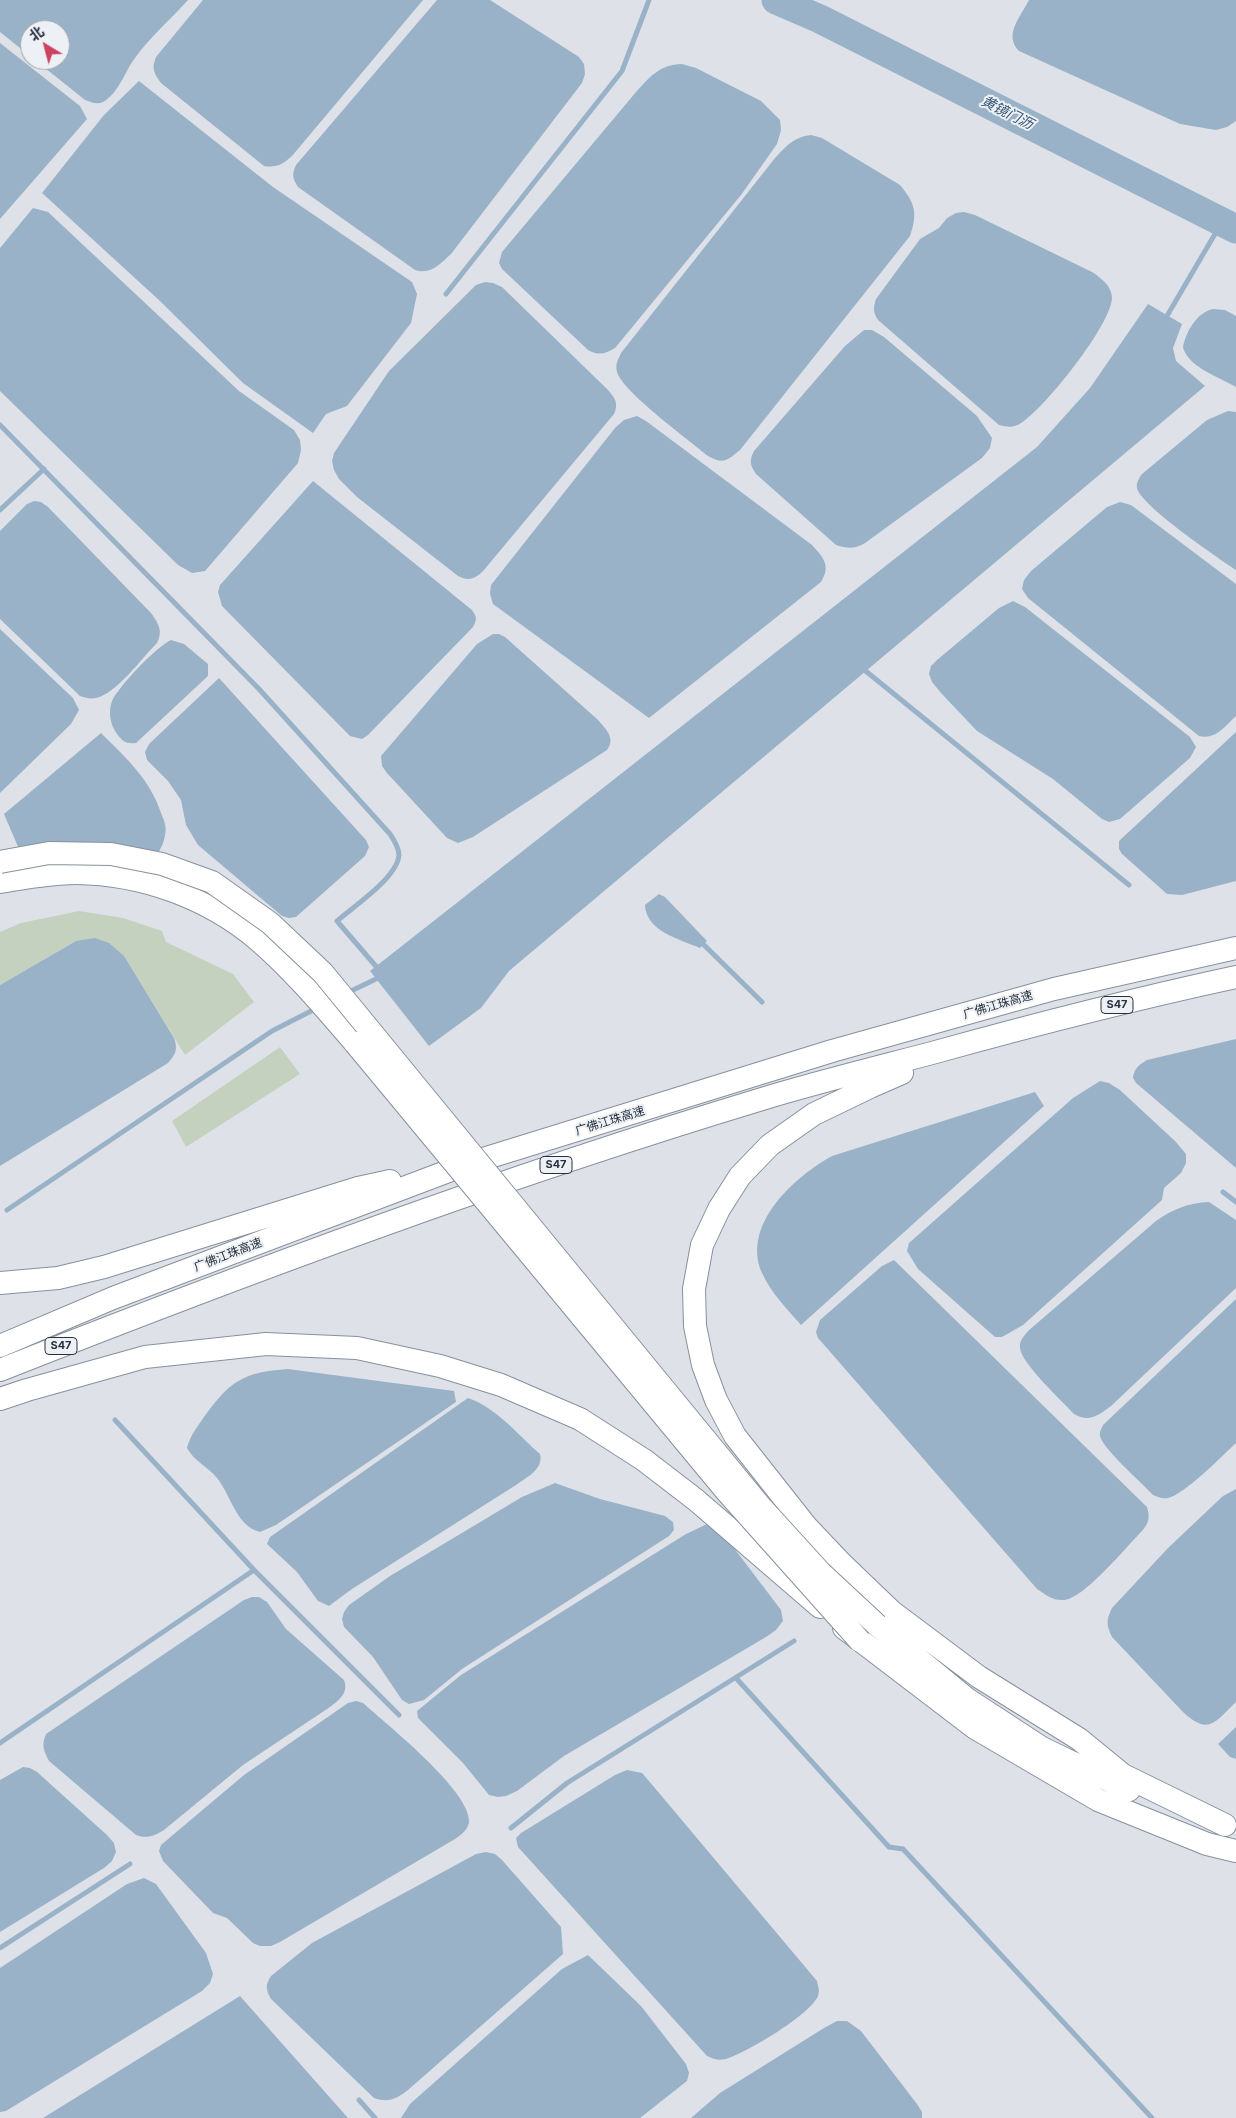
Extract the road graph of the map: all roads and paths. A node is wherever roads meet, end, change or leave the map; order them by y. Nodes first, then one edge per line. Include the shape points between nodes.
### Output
1 (0, 862) edge
2 (0, 882) edge
3 (1236, 948) edge
4 (1236, 977) edge
5 (999, 1035) junction
6 (468, 1164) junction
7 (0, 1284) edge
8 (0, 1346) edge
9 (0, 1370) edge
10 (0, 1399) edge
11 (884, 1618) junction
12 (860, 1641) junction
13 (1231, 1827) edge
14 (1236, 1851) edge

1 - 11 highway, bridge via 48,853 111,854 162,864 212,882 270,923 322,972 760,1506 820,1572
2 - 12 highway, bridge via 75,873 140,880 201,903 257,940 348,1035 727,1492
3 - 6 highway, 广佛江珠高速 / S47 via 1054,989 869,1041
4 - 5 highway, 广佛江珠高速 / S47
5 - 9 highway, 广佛江珠高速 / S47 via 764,1098 551,1167 352,1236
5 - 11 highway via 870,1087 814,1114 770,1145 740,1176 702,1245 694,1289 695,1326 703,1365 716,1400 735,1436
6 - 7 highway via 358,1188 104,1268 58,1278
6 - 8 highway, 广佛江珠高速 / S47 via 113,1298
10 - 12 highway, bridge via 146,1357 266,1344 357,1348 440,1366 501,1385 580,1419 644,1460 696,1500
11 - 13 highway via 967,1699 1042,1748 1119,1786
12 - 14 highway via 975,1728 1098,1800 1207,1844

